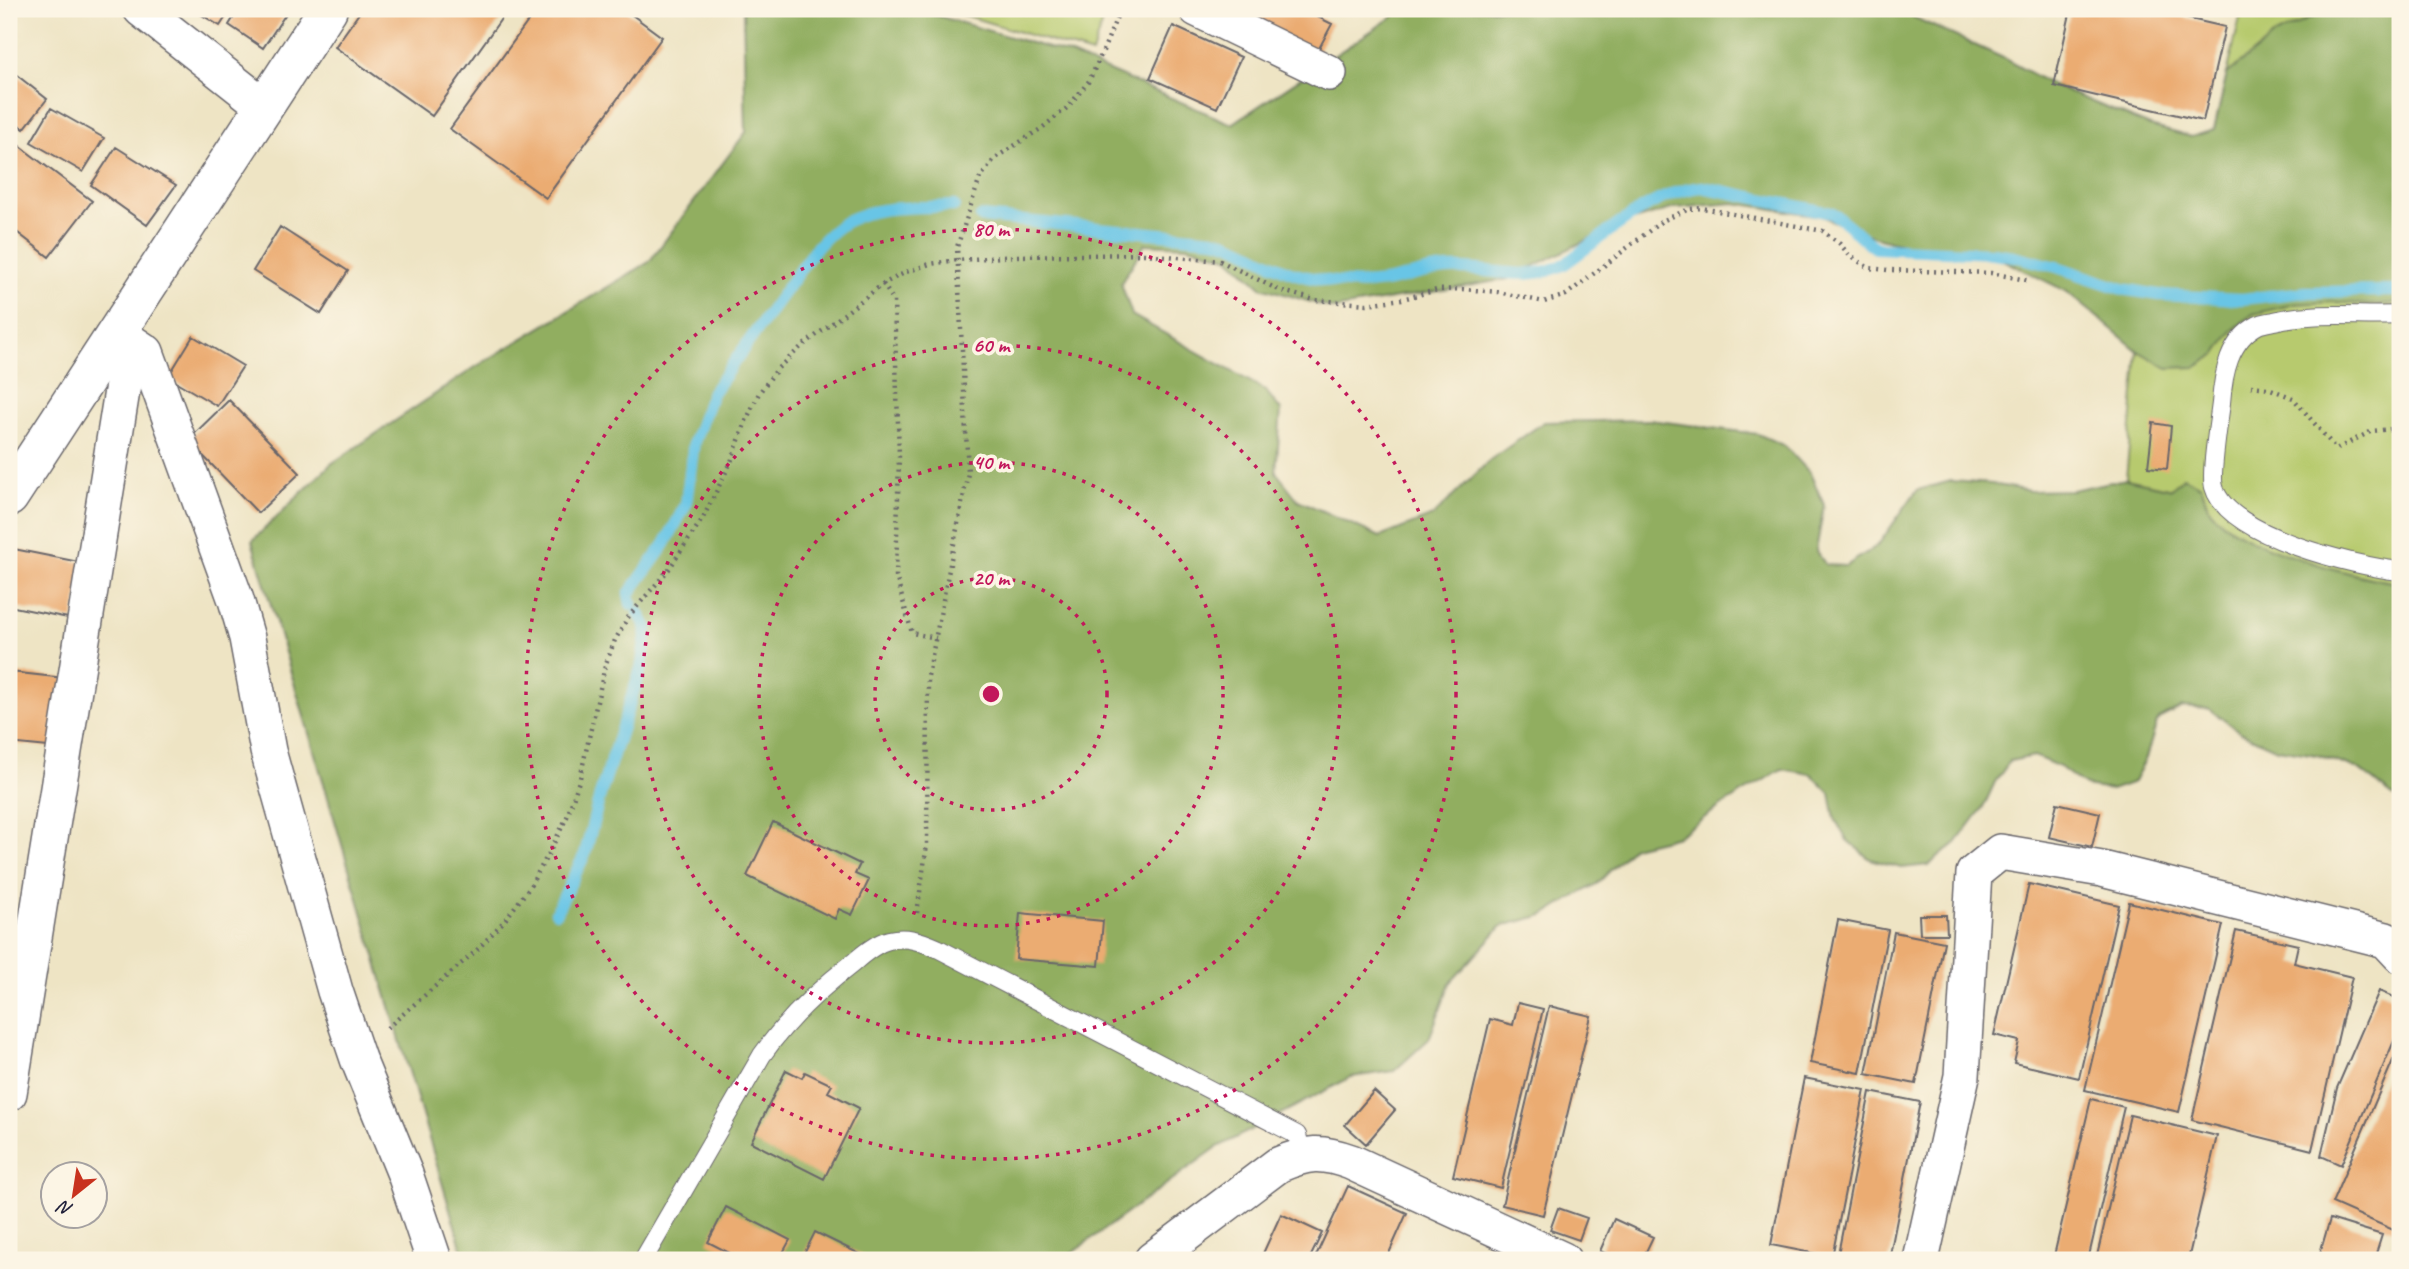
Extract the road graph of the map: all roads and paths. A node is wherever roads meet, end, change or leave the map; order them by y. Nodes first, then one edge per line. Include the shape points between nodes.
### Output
1 (141, 9) edge
2 (328, 9) edge
3 (1119, 9) edge
4 (1197, 9) edge
5 (1329, 73) dead end
6 (264, 106) junction
7 (957, 260) junction
8 (2031, 281) dead end
9 (883, 284) junction
10 (2400, 315) edge
11 (110, 342) junction
12 (2223, 381) junction
13 (2400, 428) edge
14 (9, 497) edge
15 (2400, 571) edge
16 (936, 638) junction
17 (913, 938) junction
18 (2400, 955) edge
19 (355, 1051) junction
20 (9, 1093) edge
21 (1302, 1155) junction
22 (434, 1260) edge
23 (643, 1260) edge
24 (1152, 1260) edge
25 (1563, 1260) edge
26 (1921, 1260) edge

1 - 6 street
2 - 6 street
3 - 7 path via 1104,51 1068,107 995,158 980,178 957,247
4 - 5 street
6 - 11 street
7 - 8 path via 1145,254 1220,261 1279,290 1315,300 1367,304 1462,289 1544,302 1566,295 1662,221 1702,208 1823,231 1868,268 1991,273
7 - 9 path via 930,264
7 - 16 path via 968,473
9 - 16 path via 894,301 899,456 896,576 912,633
9 - 19 path via 778,368 746,421 703,518 669,569 629,616 605,666 567,817 529,888 477,950
10 - 12 lane via 2296,316 2258,325 2228,359
11 - 14 street
11 - 19 street via 146,352 239,610 268,751
11 - 20 street via 126,366
12 - 13 path via 2267,388 2293,398 2336,449 2372,431
12 - 15 lane via 2213,485 2220,504 2238,519 2305,549
16 - 17 path via 928,676 927,844
17 - 21 lane via 1297,1135
17 - 23 lane via 887,940 865,953 820,988 779,1031
18 - 26 street via 2386,940 2102,869 2000,852 1973,873 1962,1076
19 - 22 street
21 - 24 street via 1279,1165
21 - 25 street via 1327,1154 1351,1162

